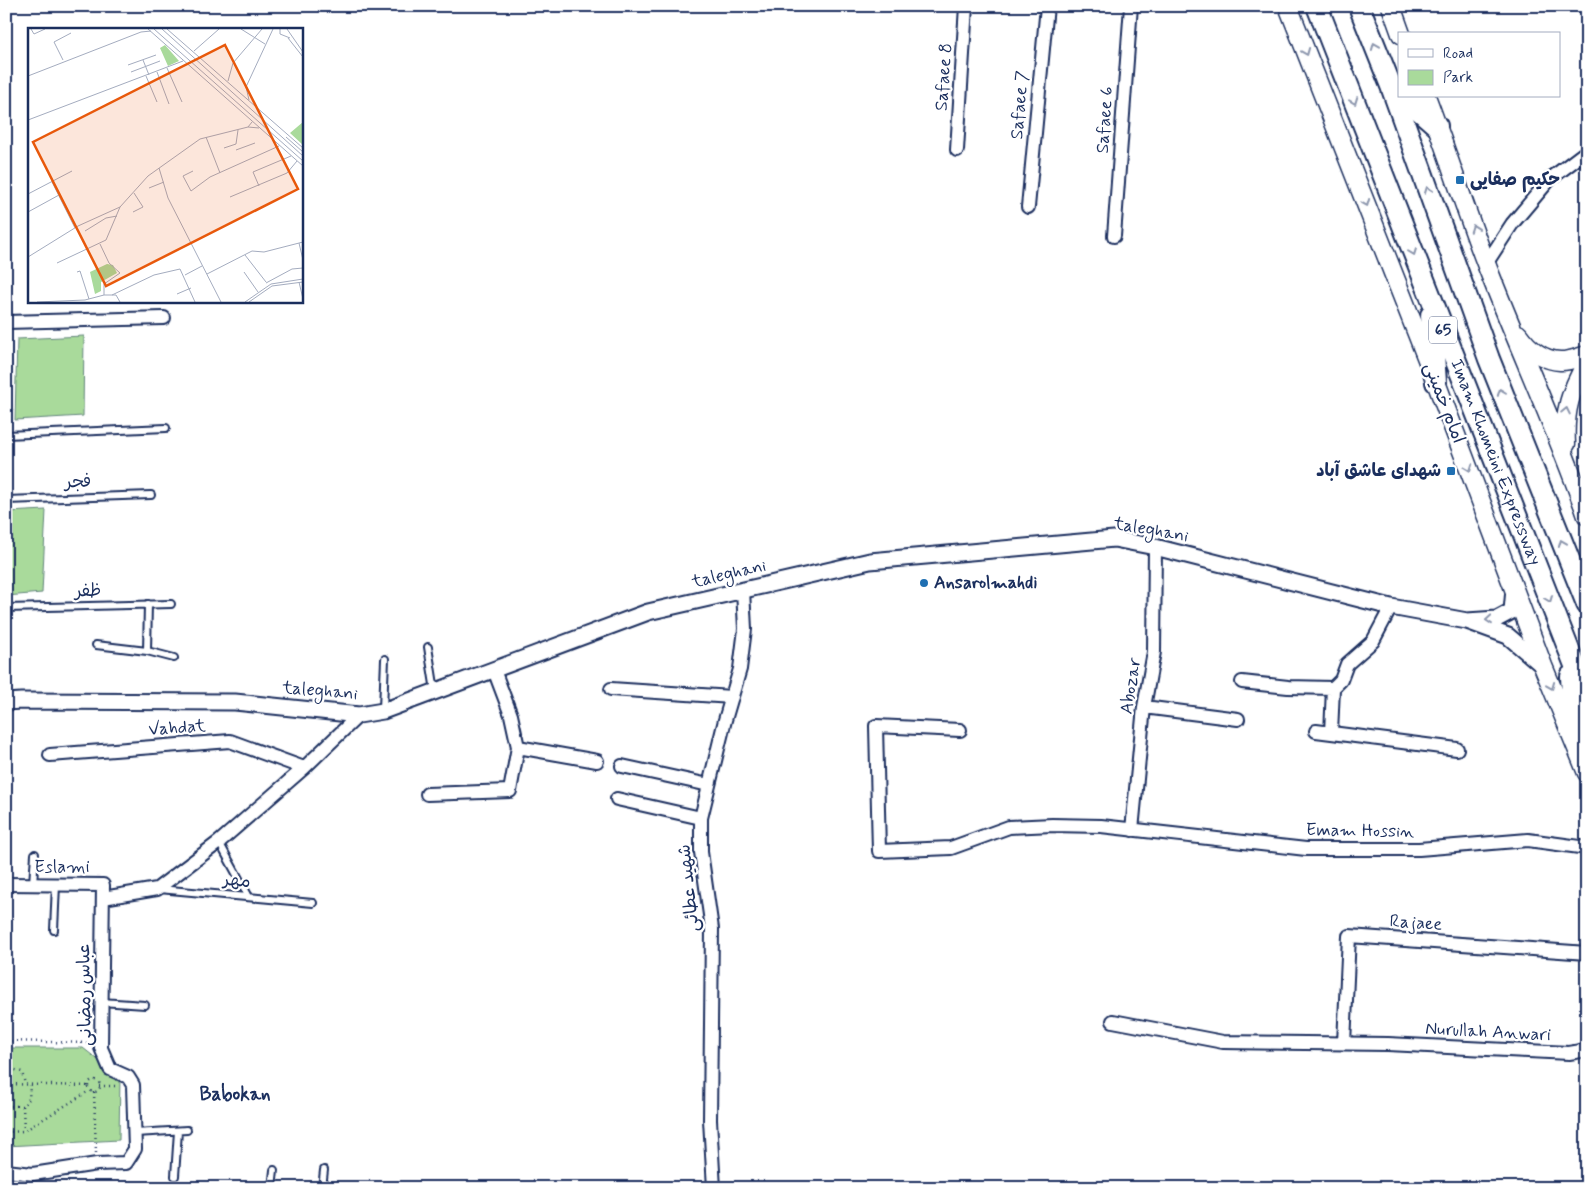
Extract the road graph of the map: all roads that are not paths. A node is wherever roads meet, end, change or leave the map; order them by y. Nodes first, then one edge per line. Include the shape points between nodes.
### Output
1 (966, 6) edge
2 (1047, 6) edge
3 (1131, 6) edge
4 (1288, 6) edge
5 (1317, 6) edge
6 (1359, 6) edge
7 (1391, 6) edge
8 (1400, 32) edge
9 (1398, 92) edge
10 (1400, 98) edge
11 (1405, 98) edge
12 (1427, 98) edge
13 (1437, 126) junction
14 (957, 150) dead end
15 (1587, 151) edge
16 (1028, 207) dead end
17 (1114, 236) dead end
18 (1486, 264) junction
19 (1429, 293) junction
20 (164, 318) dead end
21 (6, 322) edge
22 (1510, 323) junction
23 (1587, 355) edge
24 (1587, 362) edge
25 (1436, 382) junction
26 (166, 428) dead end
27 (6, 435) edge
28 (1568, 460) junction
29 (150, 495) dead end
30 (6, 500) edge
31 (1587, 516) edge
32 (1155, 548) junction
33 (1514, 588) junction
34 (743, 590) junction
35 (148, 604) junction
36 (171, 604) dead end
37 (1587, 604) edge
38 (1391, 607) junction
39 (6, 608) edge
40 (1467, 622) junction
41 (96, 645) dead end
42 (428, 647) dead end
43 (147, 651) junction
44 (1570, 654) junction
45 (174, 658) dead end
46 (385, 659) dead end
47 (1543, 666) junction
48 (494, 670) junction
49 (1242, 682) dead end
50 (1333, 688) junction
51 (611, 689) dead end
52 (435, 692) junction
53 (1587, 696) edge
54 (732, 697) junction
55 (6, 702) edge
56 (1144, 707) junction
57 (383, 711) junction
58 (359, 714) junction
59 (1238, 719) dead end
60 (960, 730) dead end
61 (1316, 731) dead end
62 (1331, 733) junction
63 (1587, 740) edge
64 (518, 747) junction
65 (1458, 748) dead end
66 (50, 755) dead end
67 (597, 761) dead end
68 (622, 766) dead end
69 (304, 768) junction
70 (1587, 773) edge
71 (709, 785) junction
72 (427, 794) dead end
73 (617, 799) dead end
74 (701, 818) junction
75 (1132, 830) junction
76 (218, 842) junction
77 (1587, 848) edge
78 (35, 854) dead end
79 (6, 884) edge
80 (33, 884) junction
81 (56, 884) junction
82 (157, 889) junction
83 (248, 897) junction
84 (103, 898) junction
85 (313, 903) dead end
86 (54, 930) dead end
87 (1587, 953) edge
88 (102, 1002) junction
89 (145, 1005) dead end
90 (1113, 1021) dead end
91 (1344, 1043) junction
92 (1587, 1050) edge
93 (178, 1130) junction
94 (187, 1130) dead end
95 (135, 1133) junction
96 (274, 1170) dead end
97 (324, 1170) dead end
98 (6, 1171) edge
99 (175, 1176) dead end
100 (272, 1188) edge
101 (322, 1188) edge
102 (714, 1188) edge

1 - 14 street, Safaee 8
2 - 16 street, Safaee 7
3 - 17 street, Safaee 6
4 -> 25 main road, امام خمینی
5 -> 19 highway, Imam Khomeini Expressway / 65
9 -> 6 highway, Imam Khomeini Expressway / 65
7 - 8 main road
37 -> 10 highway, Imam Khomeini Expressway / 65 via 1488,359
11 - 13 highway
12 - 13 main road
18 -> 13 main road
15 - 18 street via 1550,179 1512,224
18 - 22 main road
19 - 25 highway
19 -> 44 highway, Imam Khomeini Expressway / 65
20 - 21 street
22 - 23 main road via 1526,345 1540,355 1560,361
22 - 28 main road
28 -> 24 main road via 1564,421 1571,391
25 -> 33 main road, امام خمینی
26 - 27 lane
28 - 31 main road
29 - 30 lane, فجر
32 - 34 street, taleghani via 1114,540 870,561
32 - 38 street, taleghani
32 - 56 street, Abozar via 1154,652
33 -> 40 street via 1512,611 1497,619
33 - 47 main road, امام خمینی
34 - 48 street, taleghani via 648,612
34 - 54 street, شهید عطائی via 745,629 740,669
35 - 36 lane, ظفر
35 - 39 lane, ظفر
35 - 43 lane
38 - 40 street, taleghani
38 - 50 street via 1372,641 1347,664 1341,680
40 - 47 street via 1508,636
41 - 43 lane
42 - 52 lane
43 - 45 lane
44 - 53 highway, Imam Khomeini Expressway / 65
44 - 63 highway via 1572,695
46 - 57 lane
47 -> 70 main road, امام خمینی
48 - 52 street, taleghani
48 - 64 street via 511,715
49 - 50 street
50 - 62 street
51 - 54 street
52 - 57 street, taleghani
54 - 71 street, شهید عطائی
55 - 58 street, taleghani via 234,702
56 - 59 street
56 - 75 street, Abozar
57 - 58 street, taleghani
58 - 69 street
60 - 75 street, Emam Hossin via 876,726 879,851 950,848 1010,827 1091,826
61 - 62 street
62 - 65 street
64 - 67 street
64 - 72 street via 510,791
66 - 69 street, Vahdat via 230,741
68 - 71 street
69 - 76 street
71 - 74 street, شهید عطائی
73 - 74 street
74 - 102 street, شهید عطائی via 701,852 712,929 710,1120
75 - 77 street, Emam Hossin via 1306,849 1419,849 1528,840
76 - 82 street
76 - 83 lane
78 - 80 lane
79 - 80 street, Eslami
80 - 81 street, Eslami
81 - 84 street, Eslami via 103,884
81 - 86 lane
82 - 83 lane, مهر
82 - 84 street
83 - 85 lane, مهر
84 - 88 street, عباس رمضانی
87 - 91 street, Rajaee via 1349,936
88 - 89 lane
88 - 95 street, عباس رمضانی via 101,1043 110,1069 128,1077 133,1085
90 - 91 street, Nurullah Anwari via 1223,1042
91 - 92 street, Nurullah Anwari via 1569,1054
93 - 94 lane
93 - 95 lane
93 - 99 lane
95 - 98 street, عباس رمضانی via 136,1149 126,1163 33,1174
96 - 100 lane
97 - 101 lane

